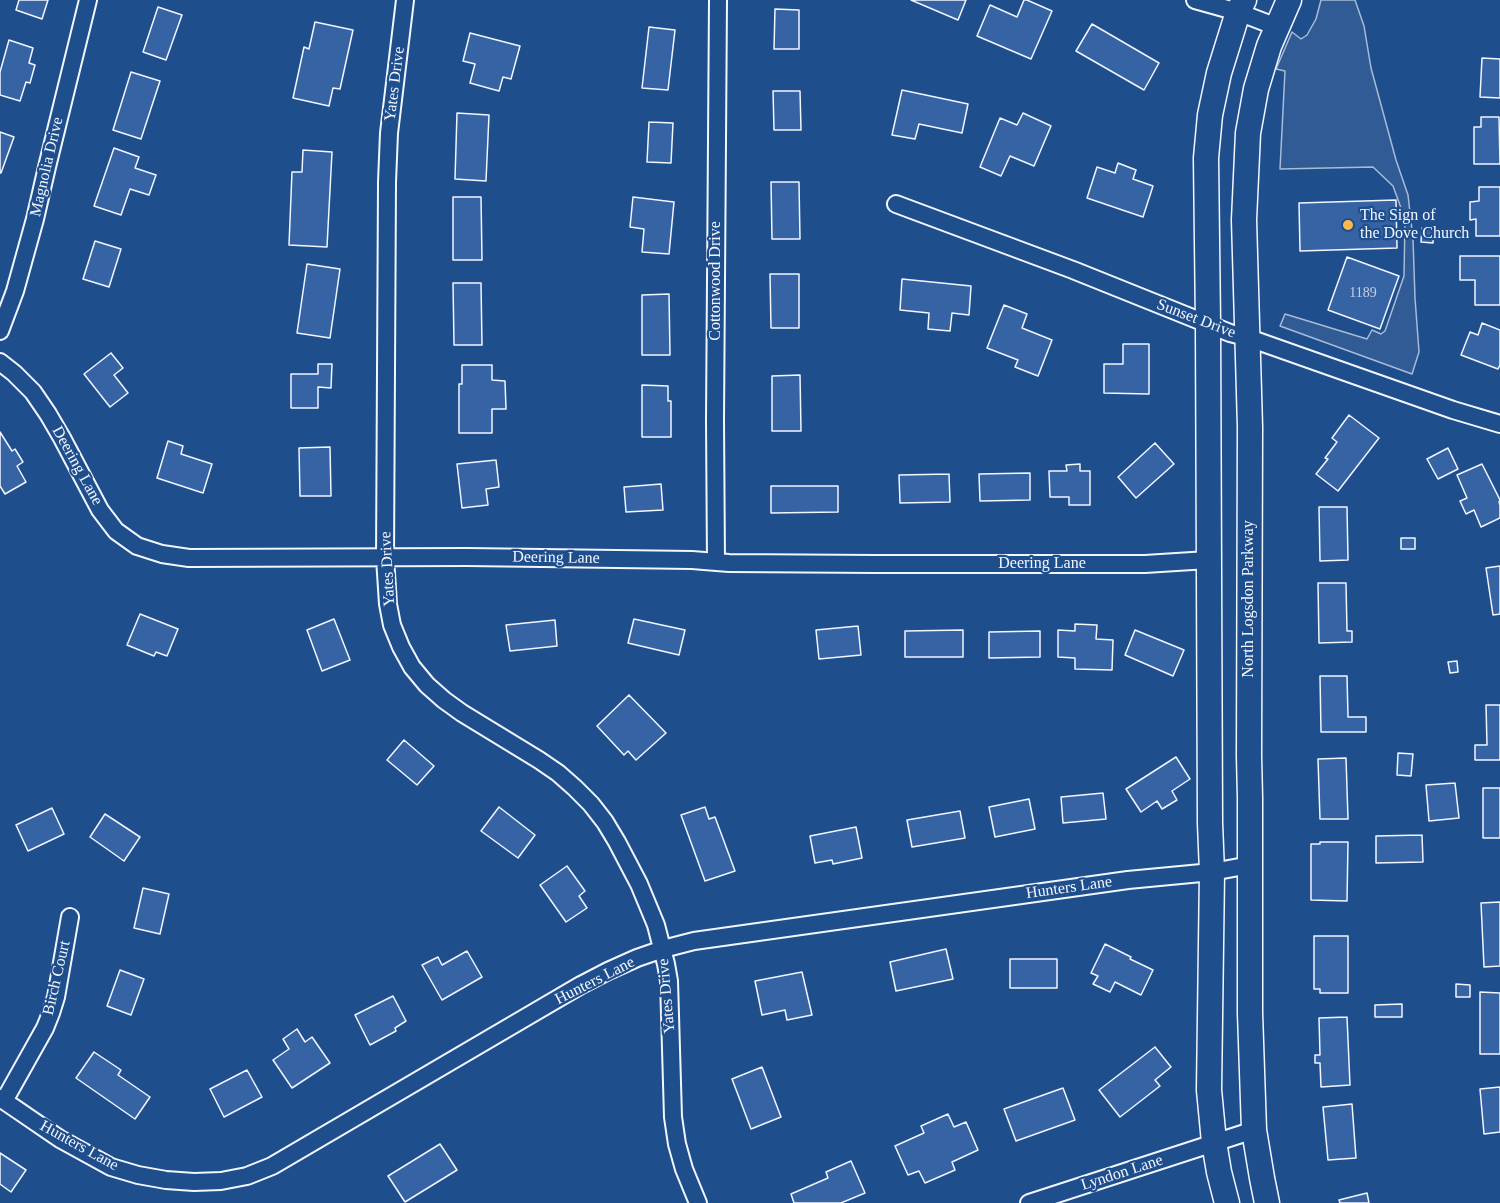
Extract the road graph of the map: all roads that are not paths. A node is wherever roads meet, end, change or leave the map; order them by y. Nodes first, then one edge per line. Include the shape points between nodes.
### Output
1 (88, 0) edge
2 (405, 0) edge
3 (718, 0) edge
4 (1195, 0) edge
5 (1288, 0) edge
6 (1241, 6) edge
7 (1277, 27) junction
8 (896, 204) dead end
9 (1208, 324) junction
10 (0, 331) edge
11 (1246, 337) junction
12 (0, 362) edge
13 (1500, 424) edge
14 (385, 558) junction
15 (1208, 560) junction
16 (716, 562) junction
17 (1250, 865) junction
18 (1212, 872) junction
19 (70, 917) dead end
20 (663, 949) junction
21 (2, 1099) edge
22 (1254, 1130) junction
23 (1214, 1142) junction
24 (698, 1203) edge
25 (1029, 1203) edge
26 (1227, 1203) edge
27 (1267, 1203) edge

1 - 10 street, Magnolia Drive via 35,219
2 - 14 street, Yates Drive via 387,182
3 - 16 street, Cottonwood Drive
4 - 6 street
5 - 7 main road, North Logsdon Parkway
6 - 7 street
6 - 9 main road via 1210,115 1206,180
7 - 11 main road, North Logsdon Parkway via 1256,89 1248,133 1244,220
8 - 9 street, Sunset Drive
9 - 11 street, Sunset Drive
9 - 15 main road
11 - 13 street, Sunset Drive
11 - 17 main road, North Logsdon Parkway via 1250,427
12 - 14 street, Deering Lane via 33,393 100,510 116,531 137,546 162,555 189,558
14 - 16 street, Deering Lane
14 - 20 street, Yates Drive via 392,626 412,667 444,700 539,760 591,804 639,884
15 - 16 street, Deering Lane via 1145,564
15 - 18 main road
17 - 18 street, Hunters Lane
17 - 22 main road, North Logsdon Parkway
18 - 20 street, Hunters Lane via 694,941
18 - 23 main road via 1209,1090
19 - 21 street, Birch Court via 51,1013
20 - 21 street, Hunters Lane via 608,971 282,1161 247,1176 194,1182 138,1175 111,1167 60,1139
20 - 24 street, Yates Drive via 669,981 673,1117 684,1169
22 - 23 street, Lyndon Lane
22 - 27 main road, North Logsdon Parkway
23 - 25 street, Lyndon Lane
23 - 26 main road

